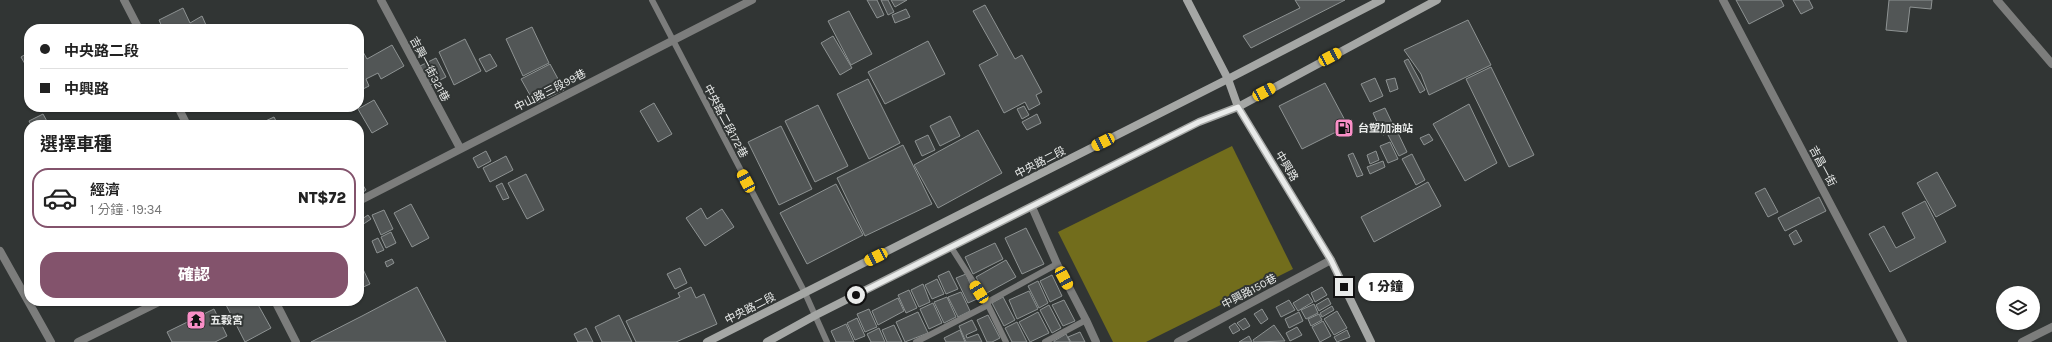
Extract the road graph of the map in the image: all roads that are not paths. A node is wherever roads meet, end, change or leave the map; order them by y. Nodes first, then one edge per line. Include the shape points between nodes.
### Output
1 (124, 0) edge
2 (381, 0) edge
3 (652, 0) edge
4 (752, 0) edge
5 (1187, 0) edge
6 (1381, 0) edge
7 (1437, 0) edge
8 (1723, 0) edge
9 (1997, 0) edge
10 (136, 24) edge
11 (672, 41) junction
12 (2052, 64) edge
13 (1228, 79) junction
14 (1238, 107) junction
15 (460, 148) junction
16 (364, 198) edge
17 (1032, 207) junction
18 (951, 247) junction
19 (0, 251) edge
20 (1331, 260) junction
21 (1057, 264) junction
22 (805, 293) junction
23 (24, 294) edge
24 (987, 304) junction
25 (31, 306) edge
26 (151, 306) edge
27 (278, 306) edge
28 (816, 315) junction
29 (1086, 320) junction
30 (2052, 327) edge
31 (51, 342) edge
32 (78, 342) edge
33 (296, 342) edge
34 (707, 342) edge
35 (767, 342) edge
36 (827, 342) edge
37 (916, 342) edge
38 (1006, 342) edge
39 (1045, 342) edge
40 (1096, 342) edge
41 (1178, 342) edge
42 (1371, 342) edge
43 (1903, 342) edge
44 (2022, 342) edge

1 - 10 street
2 - 15 street, 吉興一街321巷
3 - 11 lane, 中央路二段172巷
4 - 11 street, 中山路三段99巷
5 - 13 street, 中興路
6 - 13 street, 中央路二段
7 - 14 street
8 - 43 street, 吉昌一街
9 - 12 street
11 - 15 street, 中山路三段99巷
11 - 22 lane, 中央路二段172巷
13 - 14 street, 中興路
13 - 22 street, 中央路二段
14 - 17 street via 1199,122
14 - 20 street, 中興路
15 - 16 street, 中山路三段99巷
17 - 18 street
17 - 21 street
18 - 24 lane
18 - 28 street
19 - 23 street
20 - 41 street, 中興路150巷
20 - 42 street, 中興路
21 - 24 lane
21 - 29 street
22 - 28 lane, 中央路二段172巷
22 - 34 street, 中央路二段
24 - 37 lane
24 - 38 lane
25 - 31 street
26 - 32 street
27 - 33 street
28 - 35 street
28 - 36 lane, 中央路二段172巷
29 - 39 lane
29 - 40 street
30 - 44 street

